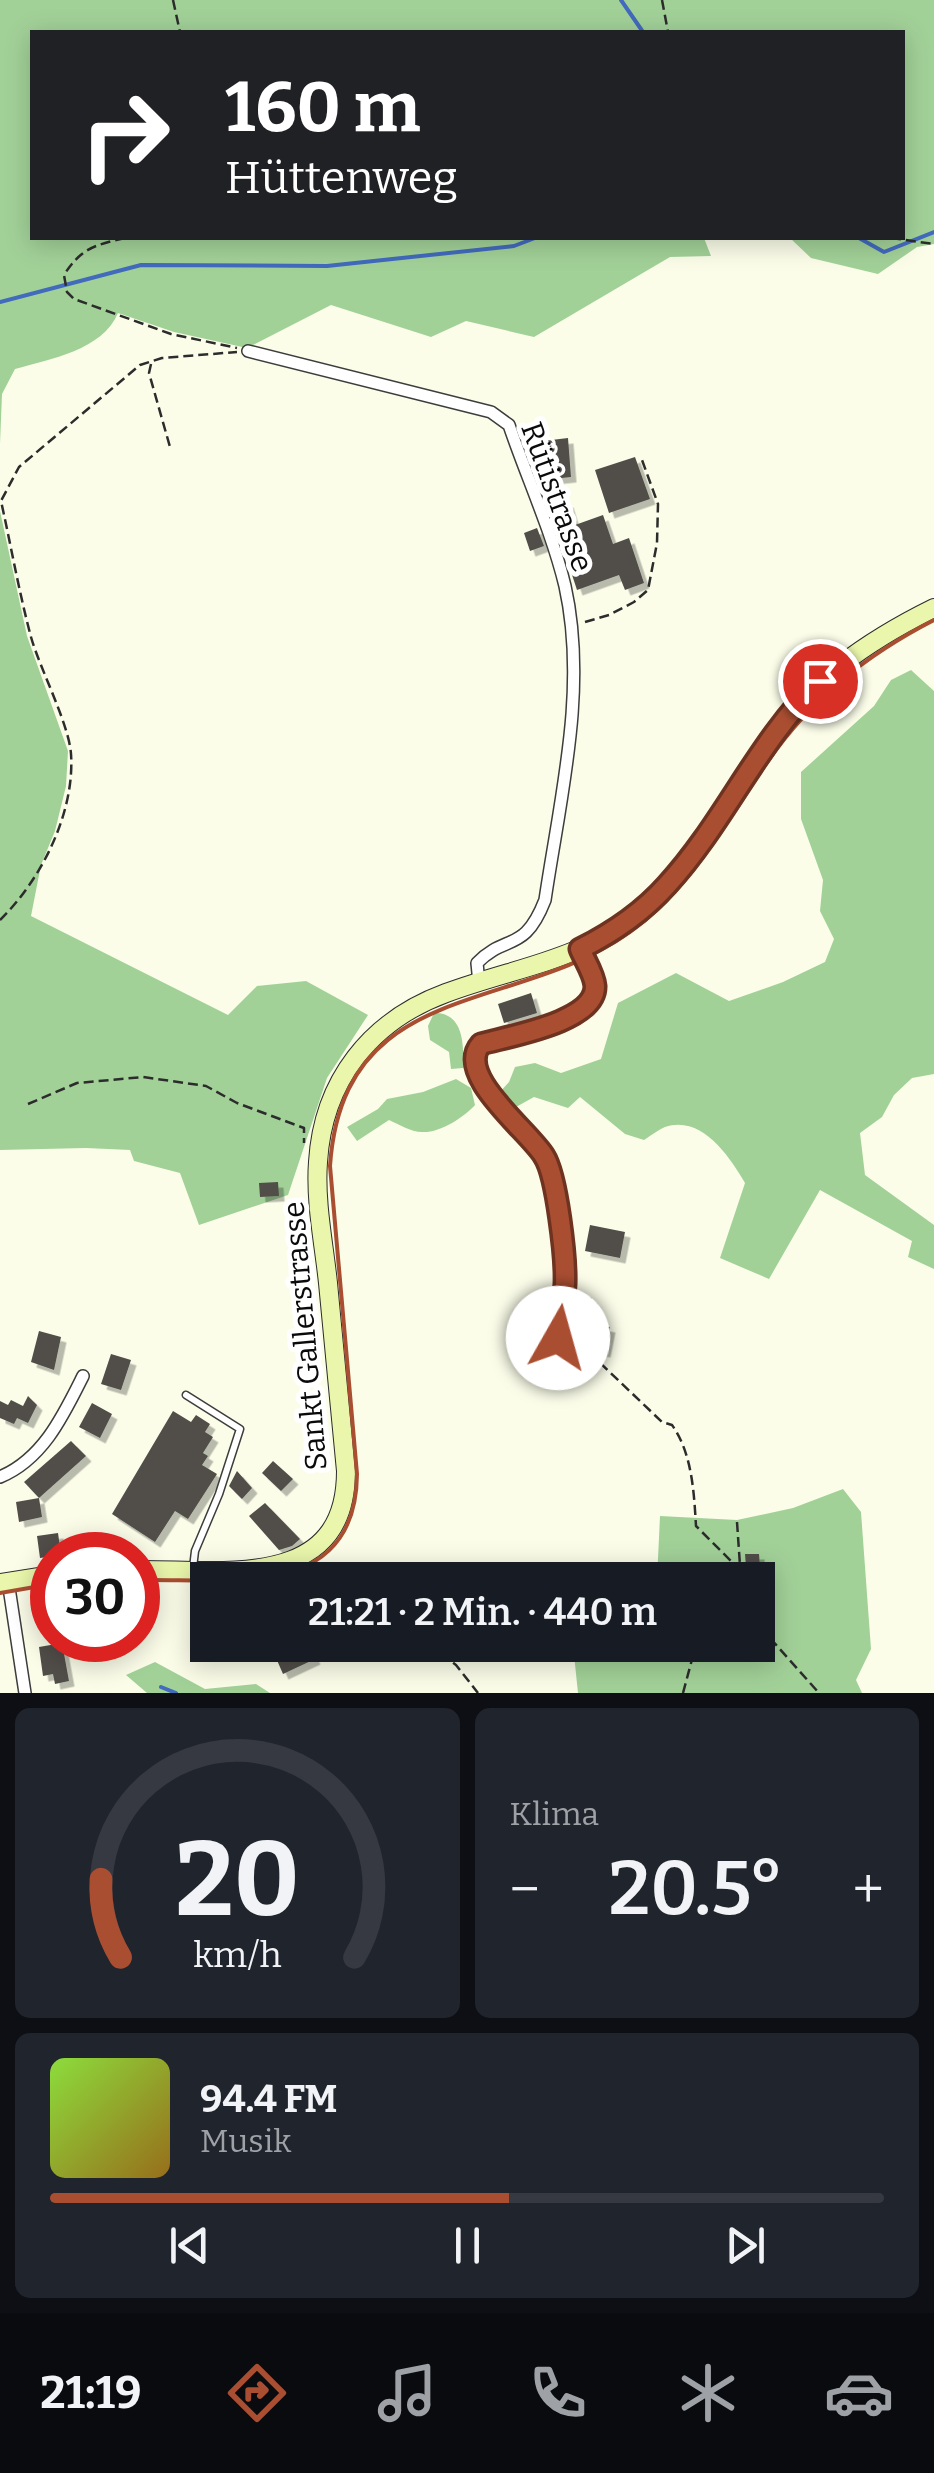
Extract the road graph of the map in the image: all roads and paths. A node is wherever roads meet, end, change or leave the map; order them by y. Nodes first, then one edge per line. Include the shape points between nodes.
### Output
1 (173, 0) edge
2 (662, 0) edge
3 (180, 30) edge
4 (668, 30) edge
5 (117, 240) edge
6 (898, 240) edge
7 (934, 244) edge
8 (248, 351) junction
9 (151, 362) junction
10 (170, 448) dead end
11 (642, 460) dead end
12 (934, 608) edge
13 (572, 632) junction
14 (0, 920) edge
15 (580, 949) junction
16 (478, 983) junction
17 (28, 1104) dead end
18 (304, 1144) dead end
19 (558, 1338) joint
20 (83, 1376) dead end
21 (186, 1395) dead end
22 (0, 1477) edge
23 (737, 1522) dead end
24 (193, 1562) edge
25 (290, 1562) edge
26 (732, 1562) edge
27 (741, 1562) edge
28 (190, 1569) edge
29 (160, 1570) edge
30 (30, 1578) edge
31 (4, 1582) edge
32 (775, 1643) edge
33 (452, 1662) edge
34 (691, 1662) edge
35 (24, 1693) edge
36 (478, 1693) edge
37 (683, 1693) edge
38 (819, 1693) edge

1 - 3 path
2 - 4 path
5 - 8 path via 76,256 64,275 74,300
6 - 7 path
8 - 9 path
8 - 13 street, Rütistrasse via 501,418 564,584
9 - 10 path
9 - 14 path via 19,467 1,501 31,637 72,751 58,831
11 - 13 path via 658,504 648,590
12 - 15 main road, Sankt Gallerstrasse via 848,658 800,700 666,886
13 - 16 street, Rütistrasse via 574,696 545,900 528,933 477,963
15 - 16 main road, Sankt Gallerstrasse
15 - 19 street via 595,984 584,1009 481,1044 474,1055 494,1100 550,1167 565,1281
16 - 25 main road, Sankt Gallerstrasse via 393,1019 350,1062 329,1104 318,1166 346,1471 343,1507 328,1536
17 - 18 path via 77,1084 143,1077 206,1086 304,1128
19 - 26 path via 558,1351 596,1359 672,1425 693,1486 696,1526
20 - 22 street via 53,1433
21 - 24 lane via 240,1429
23 - 27 path
28 - 29 main road, Sankt Gallerstrasse
30 - 31 main road
31 - 35 street
32 - 38 path
33 - 36 path
34 - 37 path

